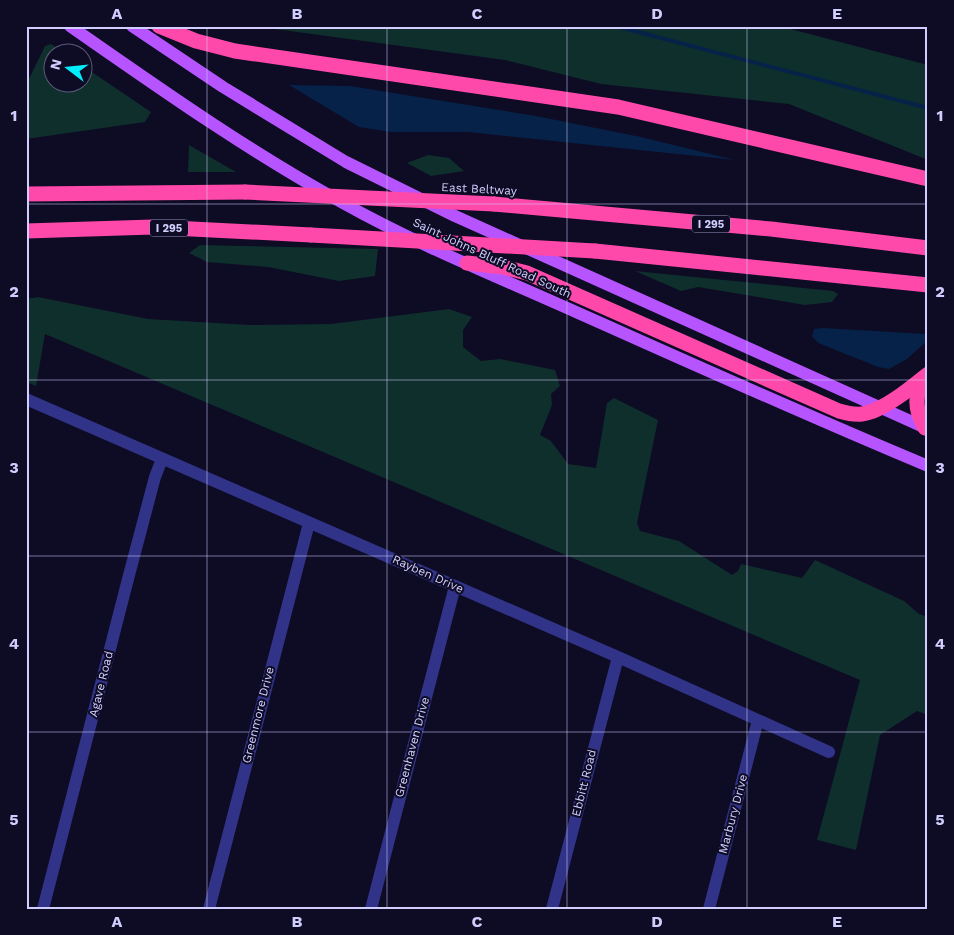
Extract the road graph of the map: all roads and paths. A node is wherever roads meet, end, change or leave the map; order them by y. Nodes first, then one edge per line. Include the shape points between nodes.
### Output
1 (70, 26) edge
2 (132, 26) edge
3 (159, 26) edge
4 (928, 179) edge
5 (26, 194) edge
6 (26, 231) edge
7 (928, 248) edge
8 (467, 263) junction
9 (928, 285) edge
10 (928, 374) edge
11 (26, 399) edge
12 (880, 407) junction
13 (926, 429) edge
14 (162, 459) junction
15 (928, 466) edge
16 (309, 522) junction
17 (455, 586) junction
18 (618, 657) junction
19 (758, 720) junction
20 (828, 752) dead end
21 (43, 909) edge
22 (209, 909) edge
23 (371, 909) edge
24 (552, 909) edge
25 (709, 909) edge

1 - 8 main road, Saint Johns Bluff Road South via 267,159 345,204
2 - 12 main road, Saint Johns Bluff Road South via 223,87 354,166 455,216
3 - 4 highway via 196,41 235,51 618,107
5 - 7 highway, East Beltway / I 295, bridge via 245,192 494,204 771,229
6 - 9 highway, I 295, bridge via 153,228 594,251
8 - 12 highway via 503,267 527,274 838,411 860,414
8 - 15 main road, Saint Johns Bluff Road South
10 - 12 highway
10 - 13 highway via 919,388 916,403 919,418
11 - 14 street, Rayben Drive
12 - 13 main road, Saint Johns Bluff Road South
14 - 16 street, Rayben Drive
14 - 21 street, Agave Road via 132,561
16 - 17 street, Rayben Drive
16 - 22 street, Greenmore Drive
17 - 18 street, Rayben Drive
17 - 23 street, Greenhaven Drive
18 - 19 street, Rayben Drive
18 - 24 street, Ebbitt Road
19 - 20 street, Rayben Drive
19 - 25 street, Marbury Drive

